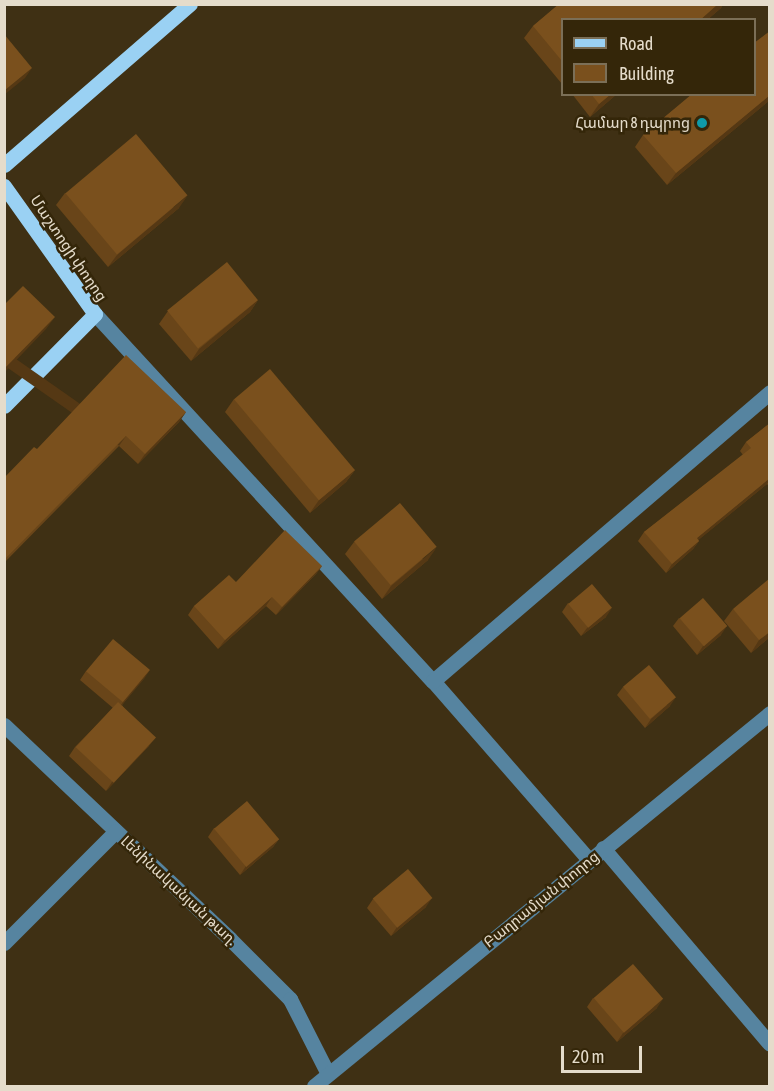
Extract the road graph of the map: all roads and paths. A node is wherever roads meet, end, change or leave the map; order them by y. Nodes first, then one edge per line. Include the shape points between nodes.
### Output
1 (190, 4) edge
2 (4, 165) edge
3 (4, 186) edge
4 (95, 314) junction
5 (770, 392) edge
6 (4, 406) edge
7 (433, 681) junction
8 (770, 713) edge
9 (4, 725) edge
10 (116, 831) junction
11 (603, 848) junction
12 (589, 860) junction
13 (4, 943) edge
14 (770, 1044) edge
15 (328, 1074) junction
16 (314, 1086) edge

1 - 2 main road
3 - 4 main road, Մաշտոցի փողոց
4 - 6 main road, Մաշտոցի փողոց
4 - 7 street
5 - 7 street
7 - 12 street
8 - 11 street, Բաղրամյան փողոց
9 - 10 street, Լենինականյան թաղ.
10 - 13 street
10 - 15 street, Լենինականյան թաղ. via 290,999
11 - 12 street, Բաղրամյան փողոց
11 - 14 street
12 - 15 street, Բաղրամյան փողոց
15 - 16 street, Բաղրամյան փողոց

